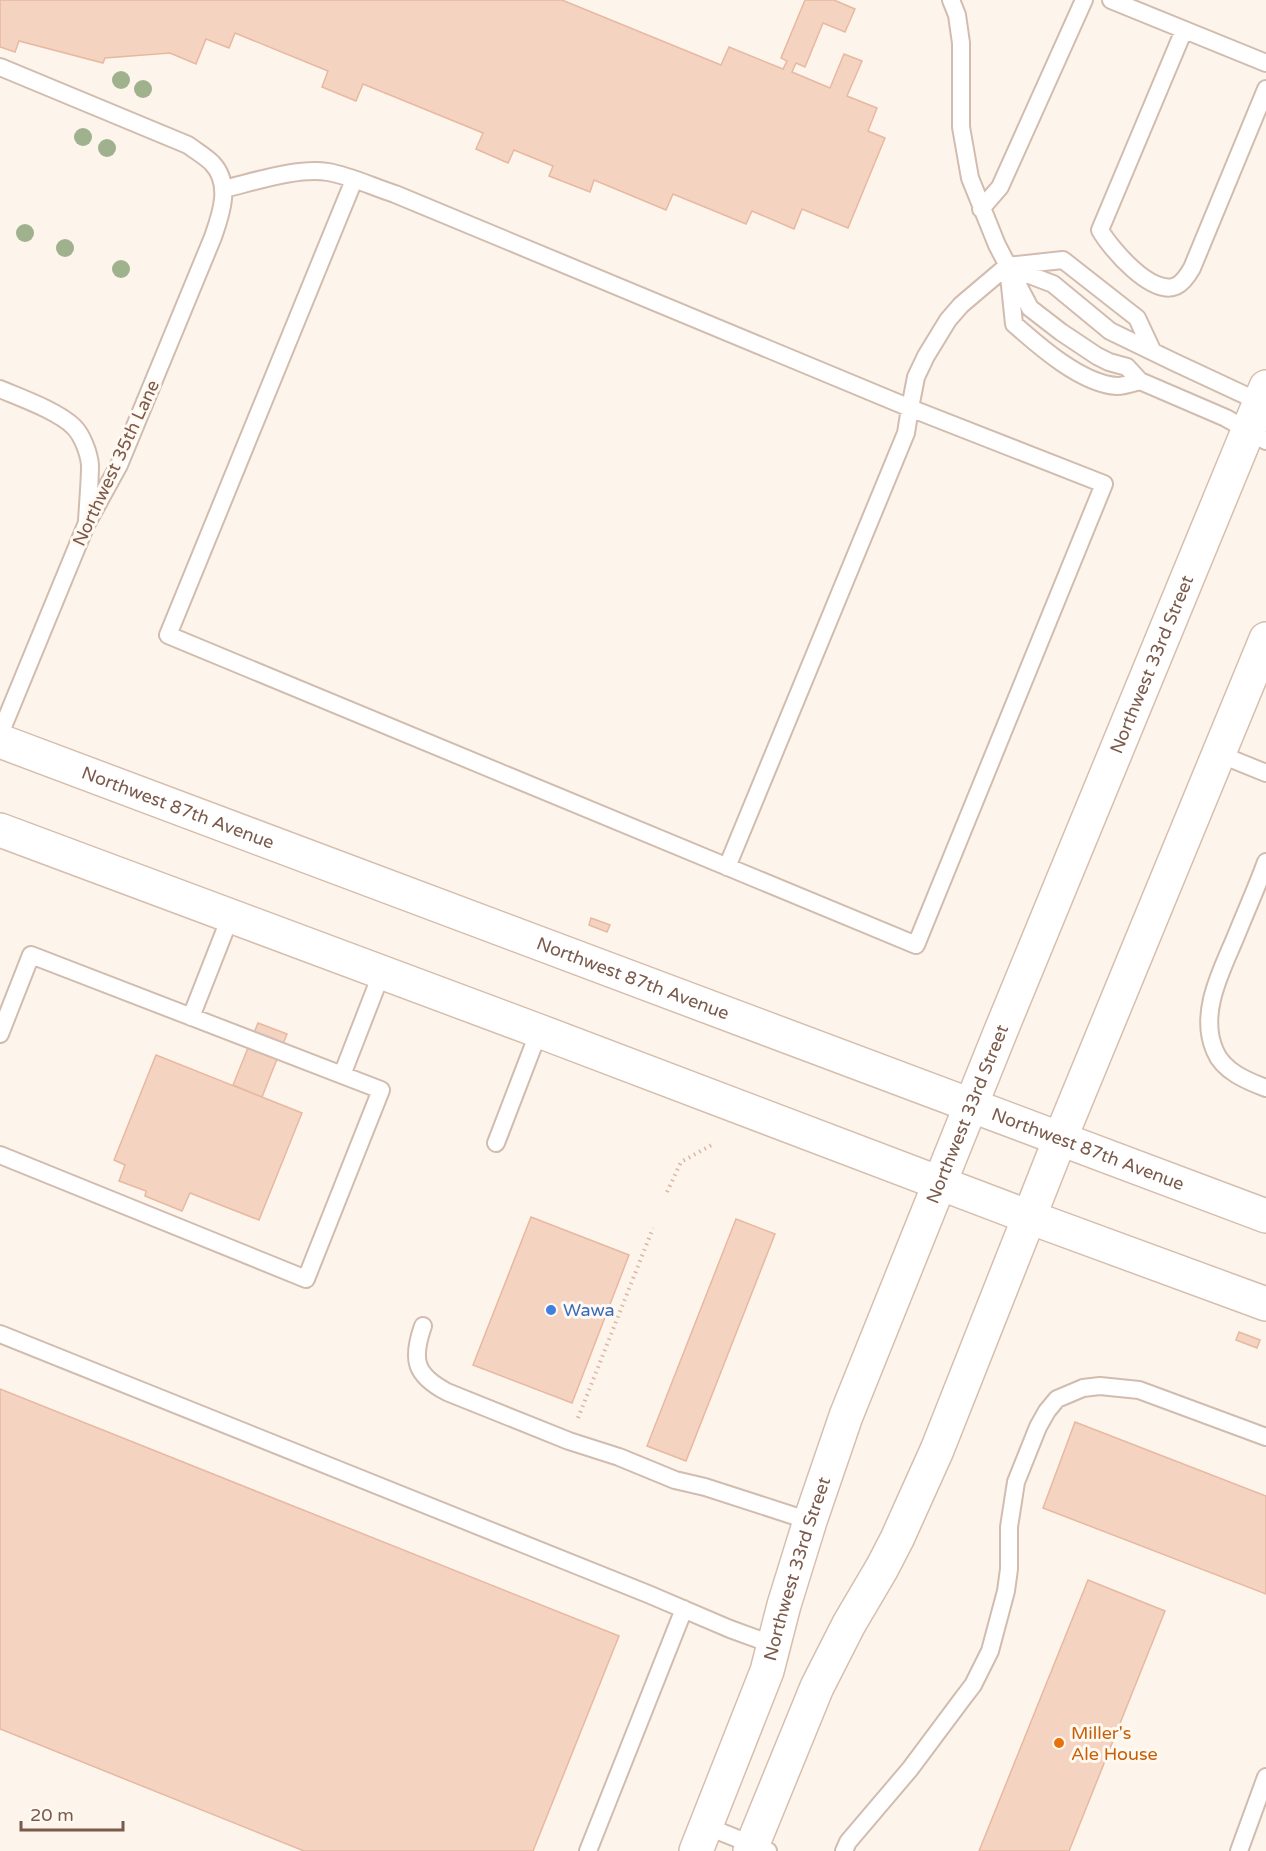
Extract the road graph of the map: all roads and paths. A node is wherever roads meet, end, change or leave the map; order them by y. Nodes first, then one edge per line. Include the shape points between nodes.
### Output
1 (1084, 0) edge
2 (1111, 0) edge
3 (954, 1) edge
4 (1184, 30) junction
5 (1266, 63) edge
6 (0, 67) edge
7 (1266, 89) edge
8 (354, 180) junction
9 (223, 189) junction
10 (981, 209) junction
11 (1007, 266) junction
12 (1152, 350) junction
13 (1140, 381) junction
14 (0, 389) edge
15 (910, 408) junction
16 (1261, 413) edge
17 (86, 525) junction
18 (1266, 639) edge
19 (0, 734) edge
20 (0, 741) edge
21 (1219, 754) junction
22 (1266, 774) edge
23 (0, 830) edge
24 (728, 867) junction
25 (1264, 873) edge
26 (231, 915) junction
27 (382, 972) junction
28 (191, 1017) junction
29 (539, 1031) junction
30 (0, 1034) edge
31 (342, 1075) junction
32 (1266, 1088) edge
33 (971, 1106) junction
34 (1060, 1139) junction
35 (496, 1143) dead end
36 (715, 1143) dead end
37 (0, 1155) edge
38 (939, 1183) junction
39 (667, 1192) dead end
40 (1266, 1216) edge
41 (1029, 1217) junction
42 (653, 1228) dead end
43 (1266, 1304) edge
44 (423, 1326) dead end
45 (0, 1334) edge
46 (582, 1408) dead end
47 (1266, 1437) edge
48 (810, 1521) junction
49 (684, 1609) junction
50 (774, 1645) junction
51 (1266, 1777) edge
52 (701, 1838) edge
53 (757, 1849) edge
54 (588, 1851) edge
55 (844, 1851) edge
56 (1239, 1851) edge

1 - 10 lane via 1000,187
2 - 4 lane
3 - 10 lane via 961,43 962,141
4 - 5 lane
4 - 7 lane via 1100,230 1116,253 1154,283 1177,286 1192,268
6 - 9 lane via 179,140 204,156 217,171
8 - 9 lane via 308,171
8 - 15 lane
8 - 24 lane via 168,635
9 - 17 lane, Northwest 35th Lane via 221,213 208,248 119,465
10 - 11 lane
11 - 12 lane via 1053,284 1110,331
11 - 12 lane via 1063,260 1137,318
11 - 13 lane via 1030,308 1097,356 1127,367
11 - 13 lane via 1014,324 1022,331 1081,374 1111,385
11 - 15 lane via 948,320 916,377
12 - 16 lane
13 - 16 lane via 1212,411
14 - 17 lane via 75,427 90,463
15 - 24 lane via 906,433
15 - 24 lane via 1104,484 916,945
16 - 33 street, Northwest 33rd Street
17 - 19 lane, Northwest 35th Lane
18 - 21 street
20 - 33 street, Northwest 87th Avenue
21 - 22 lane
21 - 34 street
23 - 26 street
25 - 32 lane via 1215,988 1209,1023 1215,1052 1222,1062 1244,1079
26 - 27 street
26 - 28 lane
27 - 29 street
27 - 31 lane
28 - 30 lane via 31,955
28 - 31 lane
29 - 35 lane
29 - 38 street
31 - 37 lane via 381,1090 306,1279
33 - 34 street, Northwest 87th Avenue
33 - 38 street, Northwest 33rd Street
34 - 40 street, Northwest 87th Avenue
34 - 41 street
36 - 39 path via 681,1162
38 - 41 street
38 - 48 street, Northwest 33rd Street via 843,1424
41 - 43 street
41 - 53 street via 937,1450 892,1549 817,1687
42 - 46 path
44 - 48 lane via 417,1365 434,1385 447,1392 675,1480
45 - 49 lane
47 - 55 lane via 1139,1390 1100,1386 1083,1388 1057,1399 1038,1427 1016,1482 1006,1591 990,1651 973,1685
48 - 50 street, Northwest 33rd Street
49 - 50 lane
49 - 54 lane
50 - 52 street, Northwest 33rd Street
51 - 56 lane
52 - 53 lane

